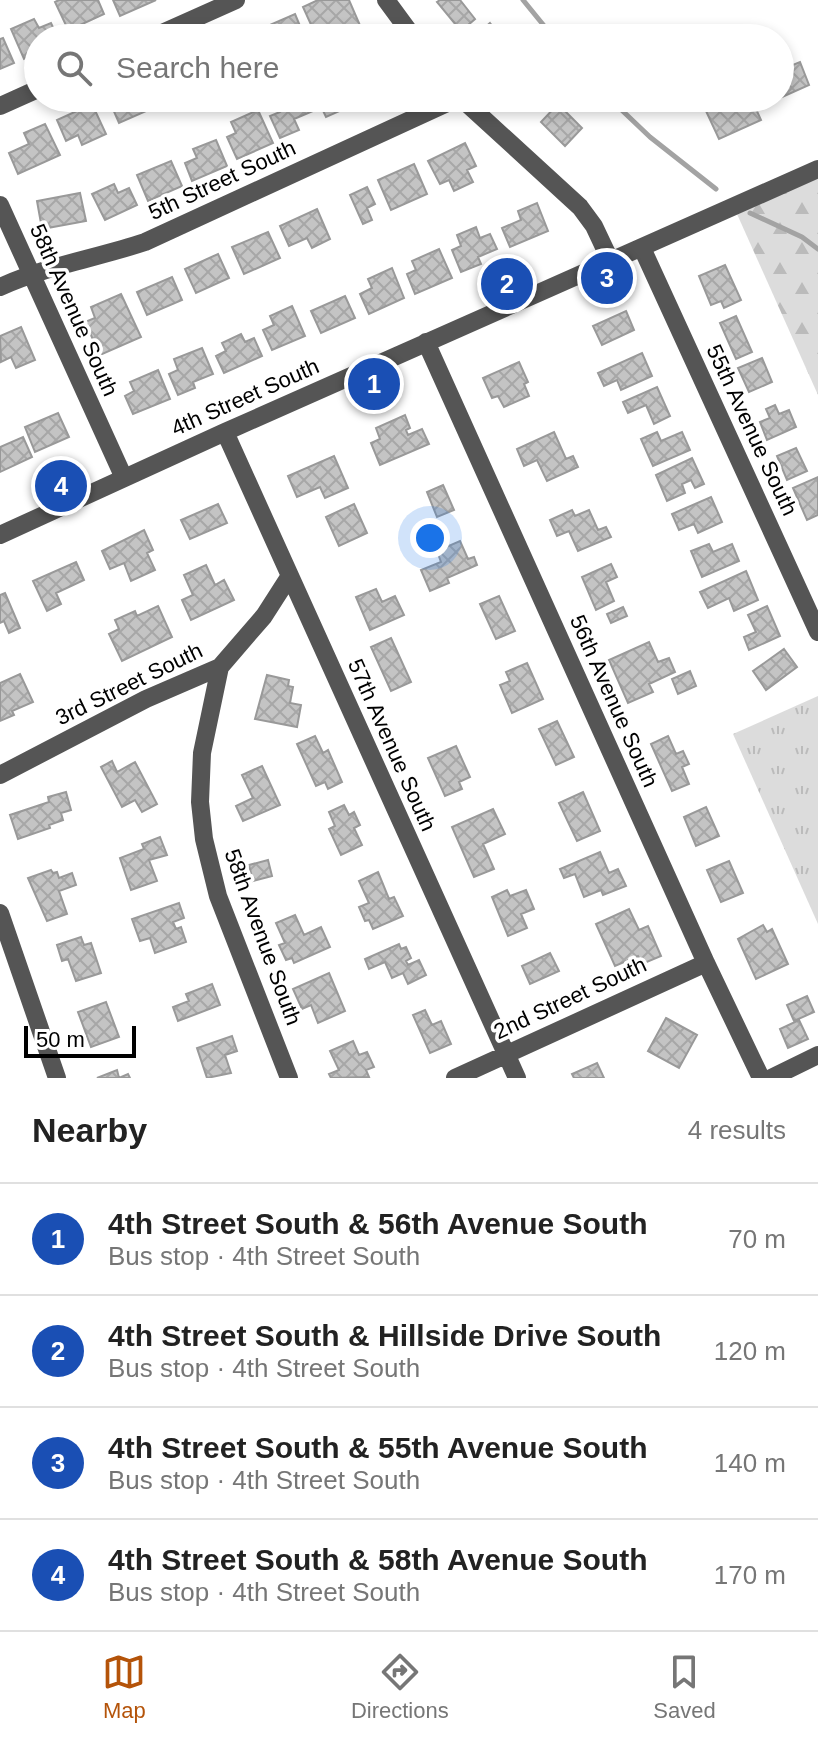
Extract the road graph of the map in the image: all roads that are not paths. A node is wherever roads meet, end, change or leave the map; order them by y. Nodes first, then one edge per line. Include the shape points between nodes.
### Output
1 (236, 0) edge
2 (386, 0) edge
3 (182, 24) edge
4 (404, 24) edge
5 (24, 95) edge
6 (0, 106) edge
7 (429, 112) edge
8 (475, 112) edge
9 (818, 169) edge
10 (0, 205) edge
11 (642, 248) junction
12 (611, 262) junction
13 (31, 273) junction
14 (0, 287) edge
15 (426, 342) junction
16 (225, 432) junction
17 (124, 478) junction
18 (0, 535) edge
19 (289, 577) junction
20 (818, 632) edge
21 (220, 667) junction
22 (0, 775) edge
23 (0, 913) edge
24 (706, 963) junction
25 (506, 1054) junction
26 (818, 1055) edge
27 (57, 1078) edge
28 (289, 1078) edge
29 (455, 1078) edge
30 (517, 1078) edge
31 (761, 1078) edge
32 (771, 1078) edge

1 - 3 street
2 - 4 street
5 - 6 street
7 - 13 street, 5th Street South via 145,242
8 - 12 street via 580,207
9 - 11 street, 4th Street South
10 - 13 street, 58th Avenue South
11 - 12 street, 4th Street South
11 - 20 street, 55th Avenue South
12 - 15 street, 4th Street South
13 - 14 street, 5th Street South
13 - 17 street, 58th Avenue South
15 - 16 street, 4th Street South
15 - 24 street, 56th Avenue South
16 - 17 street, 4th Street South
16 - 19 street, 57th Avenue South
17 - 18 street, 4th Street South
19 - 21 street, 3rd Street South
19 - 25 street, 57th Avenue South
21 - 22 street, 3rd Street South
21 - 28 street, 58th Avenue South via 202,753 204,839 218,896
23 - 27 street
24 - 25 street, 2nd Street South
24 - 31 street, 56th Avenue South
25 - 29 street, 2nd Street South
25 - 30 street, 57th Avenue South
26 - 32 street

